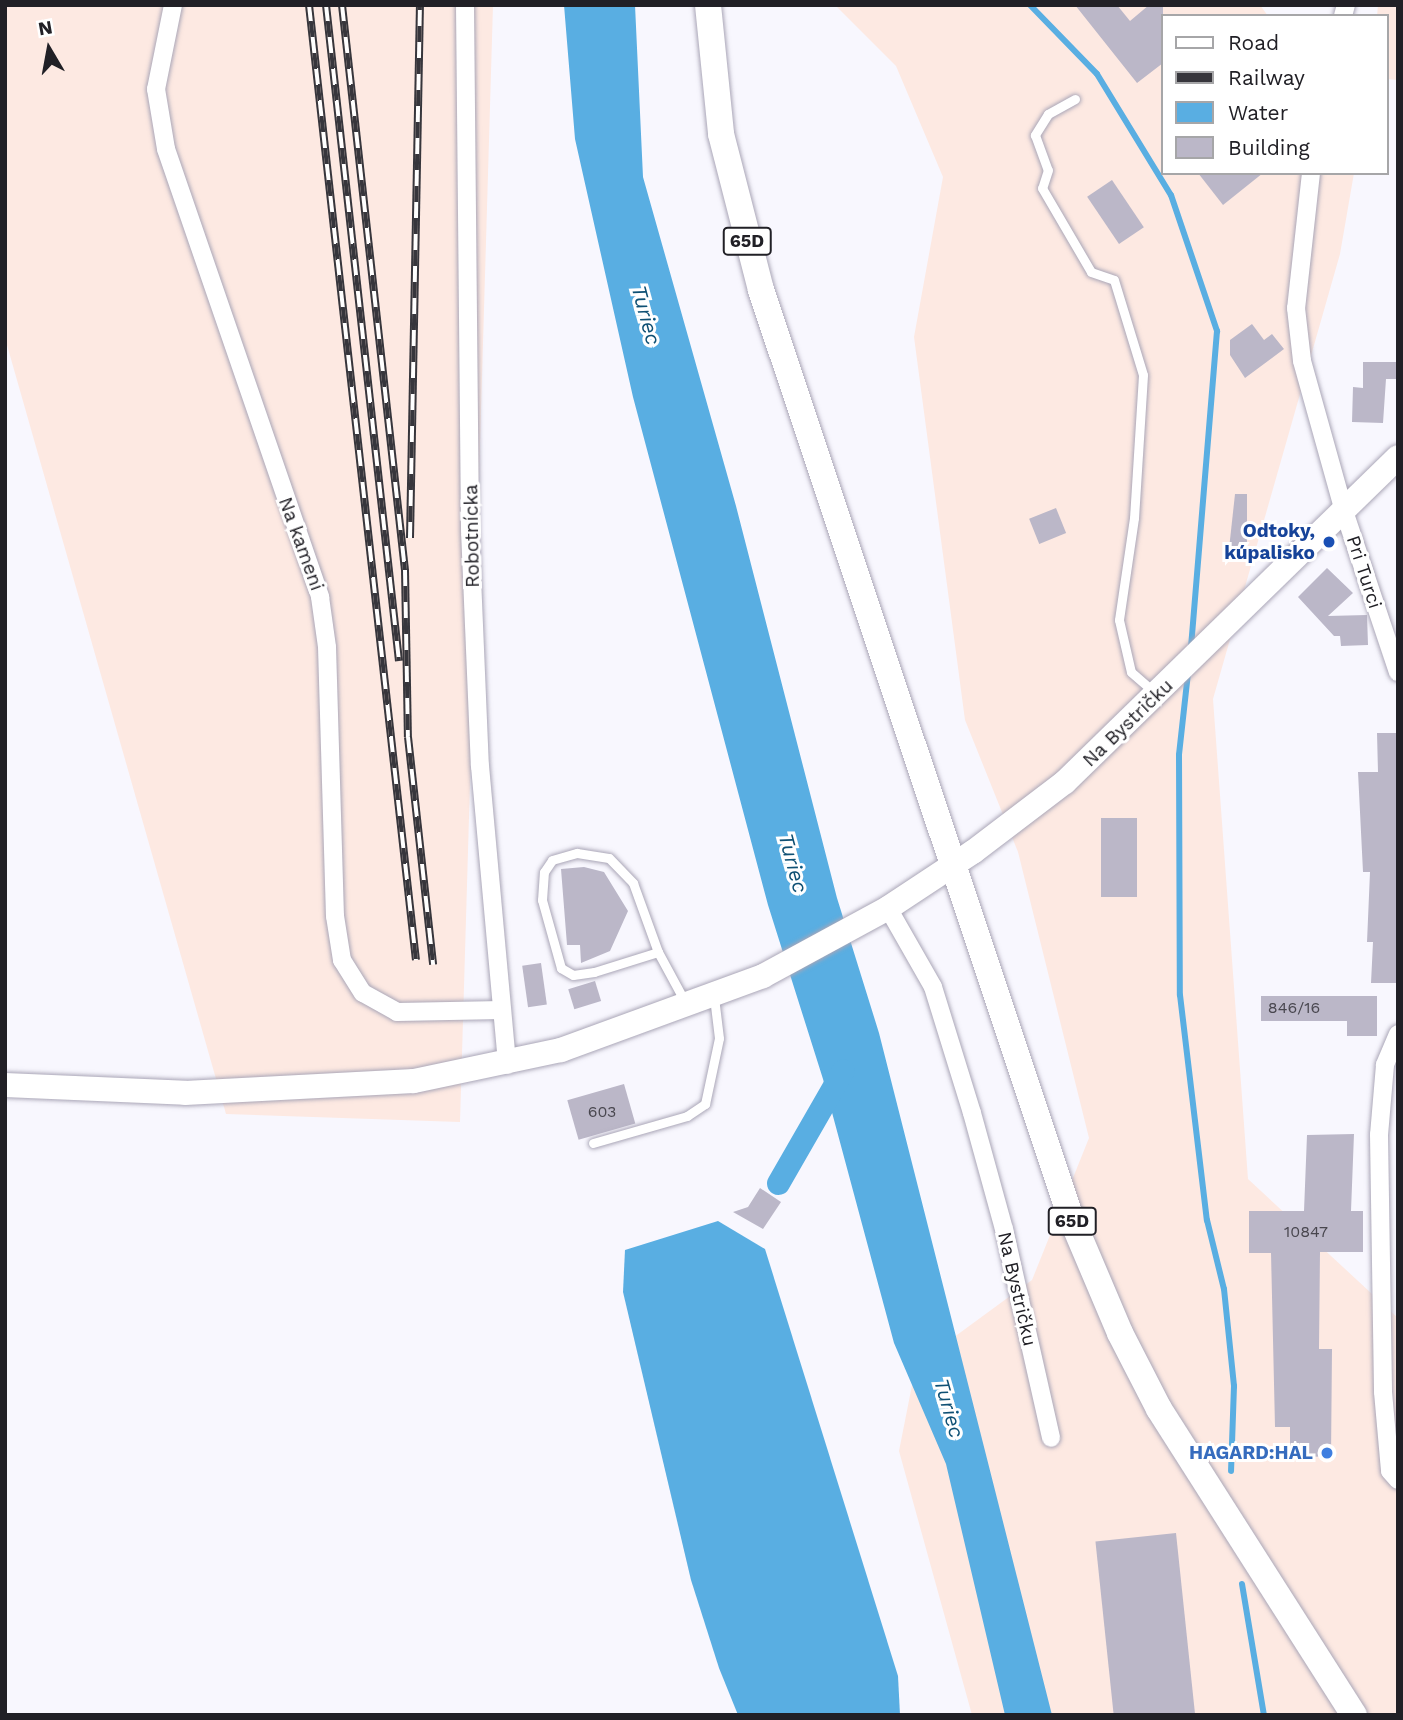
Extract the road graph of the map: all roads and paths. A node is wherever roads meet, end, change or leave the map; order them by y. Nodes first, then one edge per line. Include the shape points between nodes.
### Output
1 (173, 5) edge
2 (465, 5) edge
3 (708, 5) edge
4 (1075, 99) dead end
5 (1311, 175) edge
6 (1398, 457) edge
7 (1344, 511) junction
8 (1398, 672) edge
9 (1160, 693) junction
10 (954, 864) junction
11 (879, 913) junction
12 (658, 952) junction
13 (714, 997) junction
14 (688, 1007) junction
15 (502, 1010) junction
16 (1398, 1034) edge
17 (507, 1065) junction
18 (5, 1085) edge
19 (593, 1143) dead end
20 (1390, 1259) edge
21 (1390, 1392) edge
22 (1051, 1438) dead end
23 (1398, 1480) edge
24 (1354, 1715) edge

1 - 15 street, Na kameni via 156,89 166,149 210,264 320,597 328,661 335,916 342,960 363,993 397,1012
2 - 15 street, Robotnícka via 470,530 480,766
3 - 10 main road, 65D via 721,134 739,211
4 - 9 lane via 1048,114 1035,135 1048,170 1042,188 1091,272 1114,280 1143,375 1134,518 1119,620 1131,671
5 - 7 street via 1297,281 1297,332 1309,394
6 - 7 street, Na Bystričku
7 - 8 street, Pri Turci
7 - 9 street, Na Bystričku
9 - 10 street, Na Bystričku via 1065,782
10 - 11 street, Na Bystričku
10 - 24 main road, 65D via 1045,1147 1120,1333 1195,1468
11 - 13 street via 763,976
11 - 22 street, Na Bystričku via 933,987 1004,1229
12 - 12 lane via 633,883 609,858 578,853 552,860 544,873 542,901 561,968 573,975 594,972
12 - 14 lane
13 - 14 street
13 - 19 lane via 719,1038 705,1104 687,1116
14 - 17 street
15 - 17 street, Robotnícka
16 - 20 street via 1385,1065 1379,1135
17 - 18 street via 414,1081 250,1092
20 - 21 street
21 - 23 street via 1390,1471

